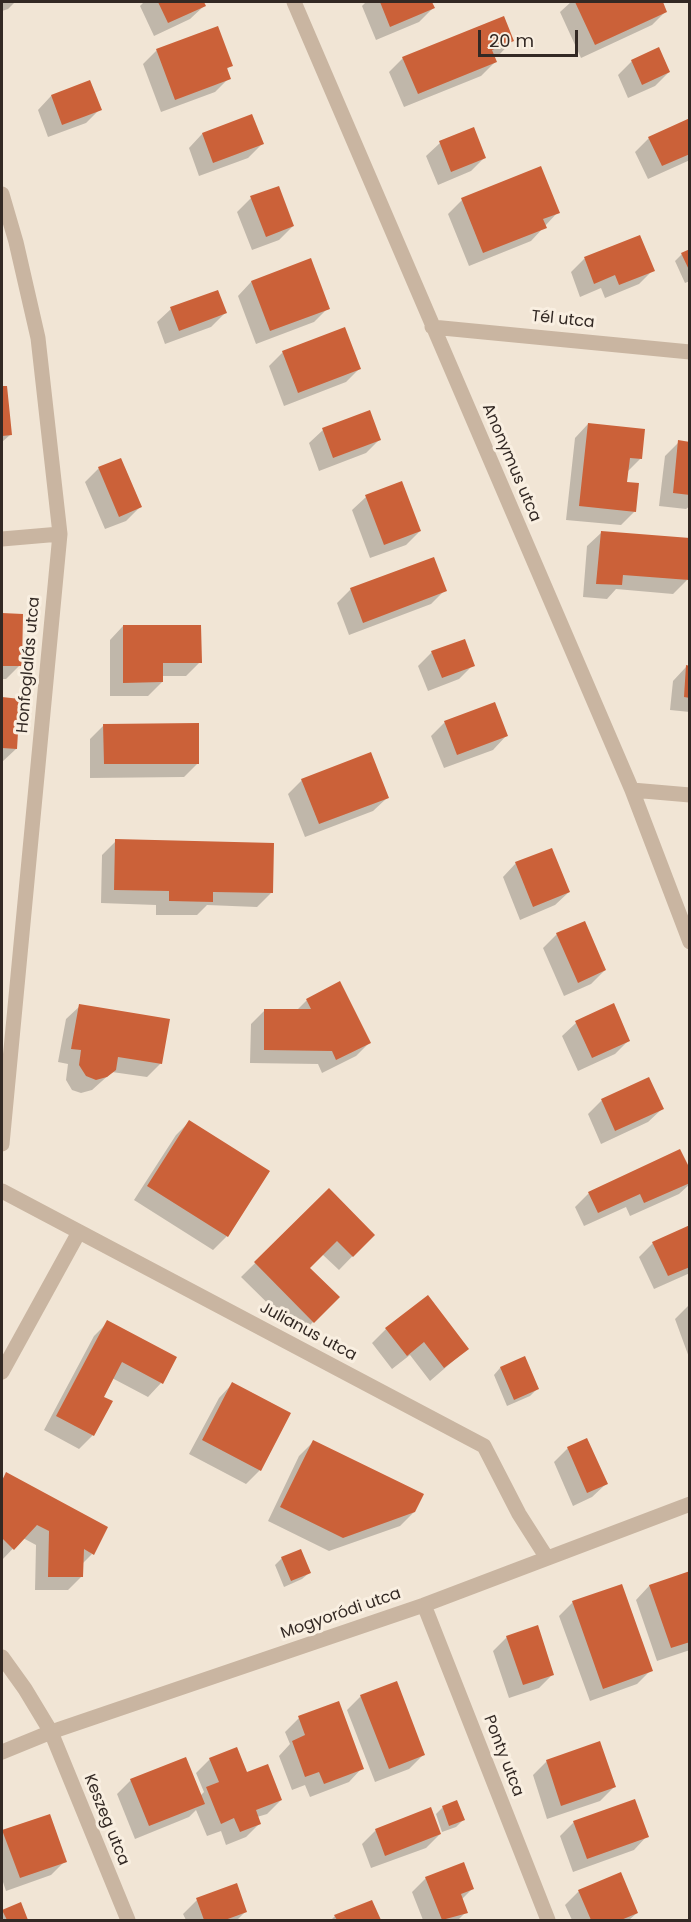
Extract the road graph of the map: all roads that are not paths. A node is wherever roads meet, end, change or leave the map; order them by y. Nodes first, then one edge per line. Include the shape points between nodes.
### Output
1 (294, 2) edge
2 (2, 194) edge
3 (432, 327) junction
4 (690, 352) edge
5 (60, 534) junction
6 (2, 539) edge
7 (632, 790) junction
8 (690, 795) edge
9 (690, 942) edge
10 (2, 1144) edge
11 (2, 1191) edge
12 (80, 1232) junction
13 (2, 1372) edge
14 (690, 1504) edge
15 (546, 1558) junction
16 (424, 1605) junction
17 (2, 1657) edge
18 (51, 1732) junction
19 (2, 1752) edge
20 (128, 1920) edge
21 (548, 1920) edge

1 - 3 street, Anonymus utca
2 - 5 street, Honfoglalás utca via 38,338
3 - 4 street, Tél utca
3 - 7 street, Anonymus utca
5 - 6 street
5 - 10 street, Honfoglalás utca
7 - 8 street
7 - 9 street, Anonymus utca
11 - 12 street, Julianus utca
12 - 13 street
12 - 15 street, Julianus utca via 484,1446
14 - 15 street, Mogyoródi utca
15 - 16 street, Mogyoródi utca
16 - 18 street, Mogyoródi utca
16 - 21 street, Ponty utca
17 - 18 street, Keszeg utca
18 - 19 street, Mogyoródi utca
18 - 20 street, Keszeg utca

